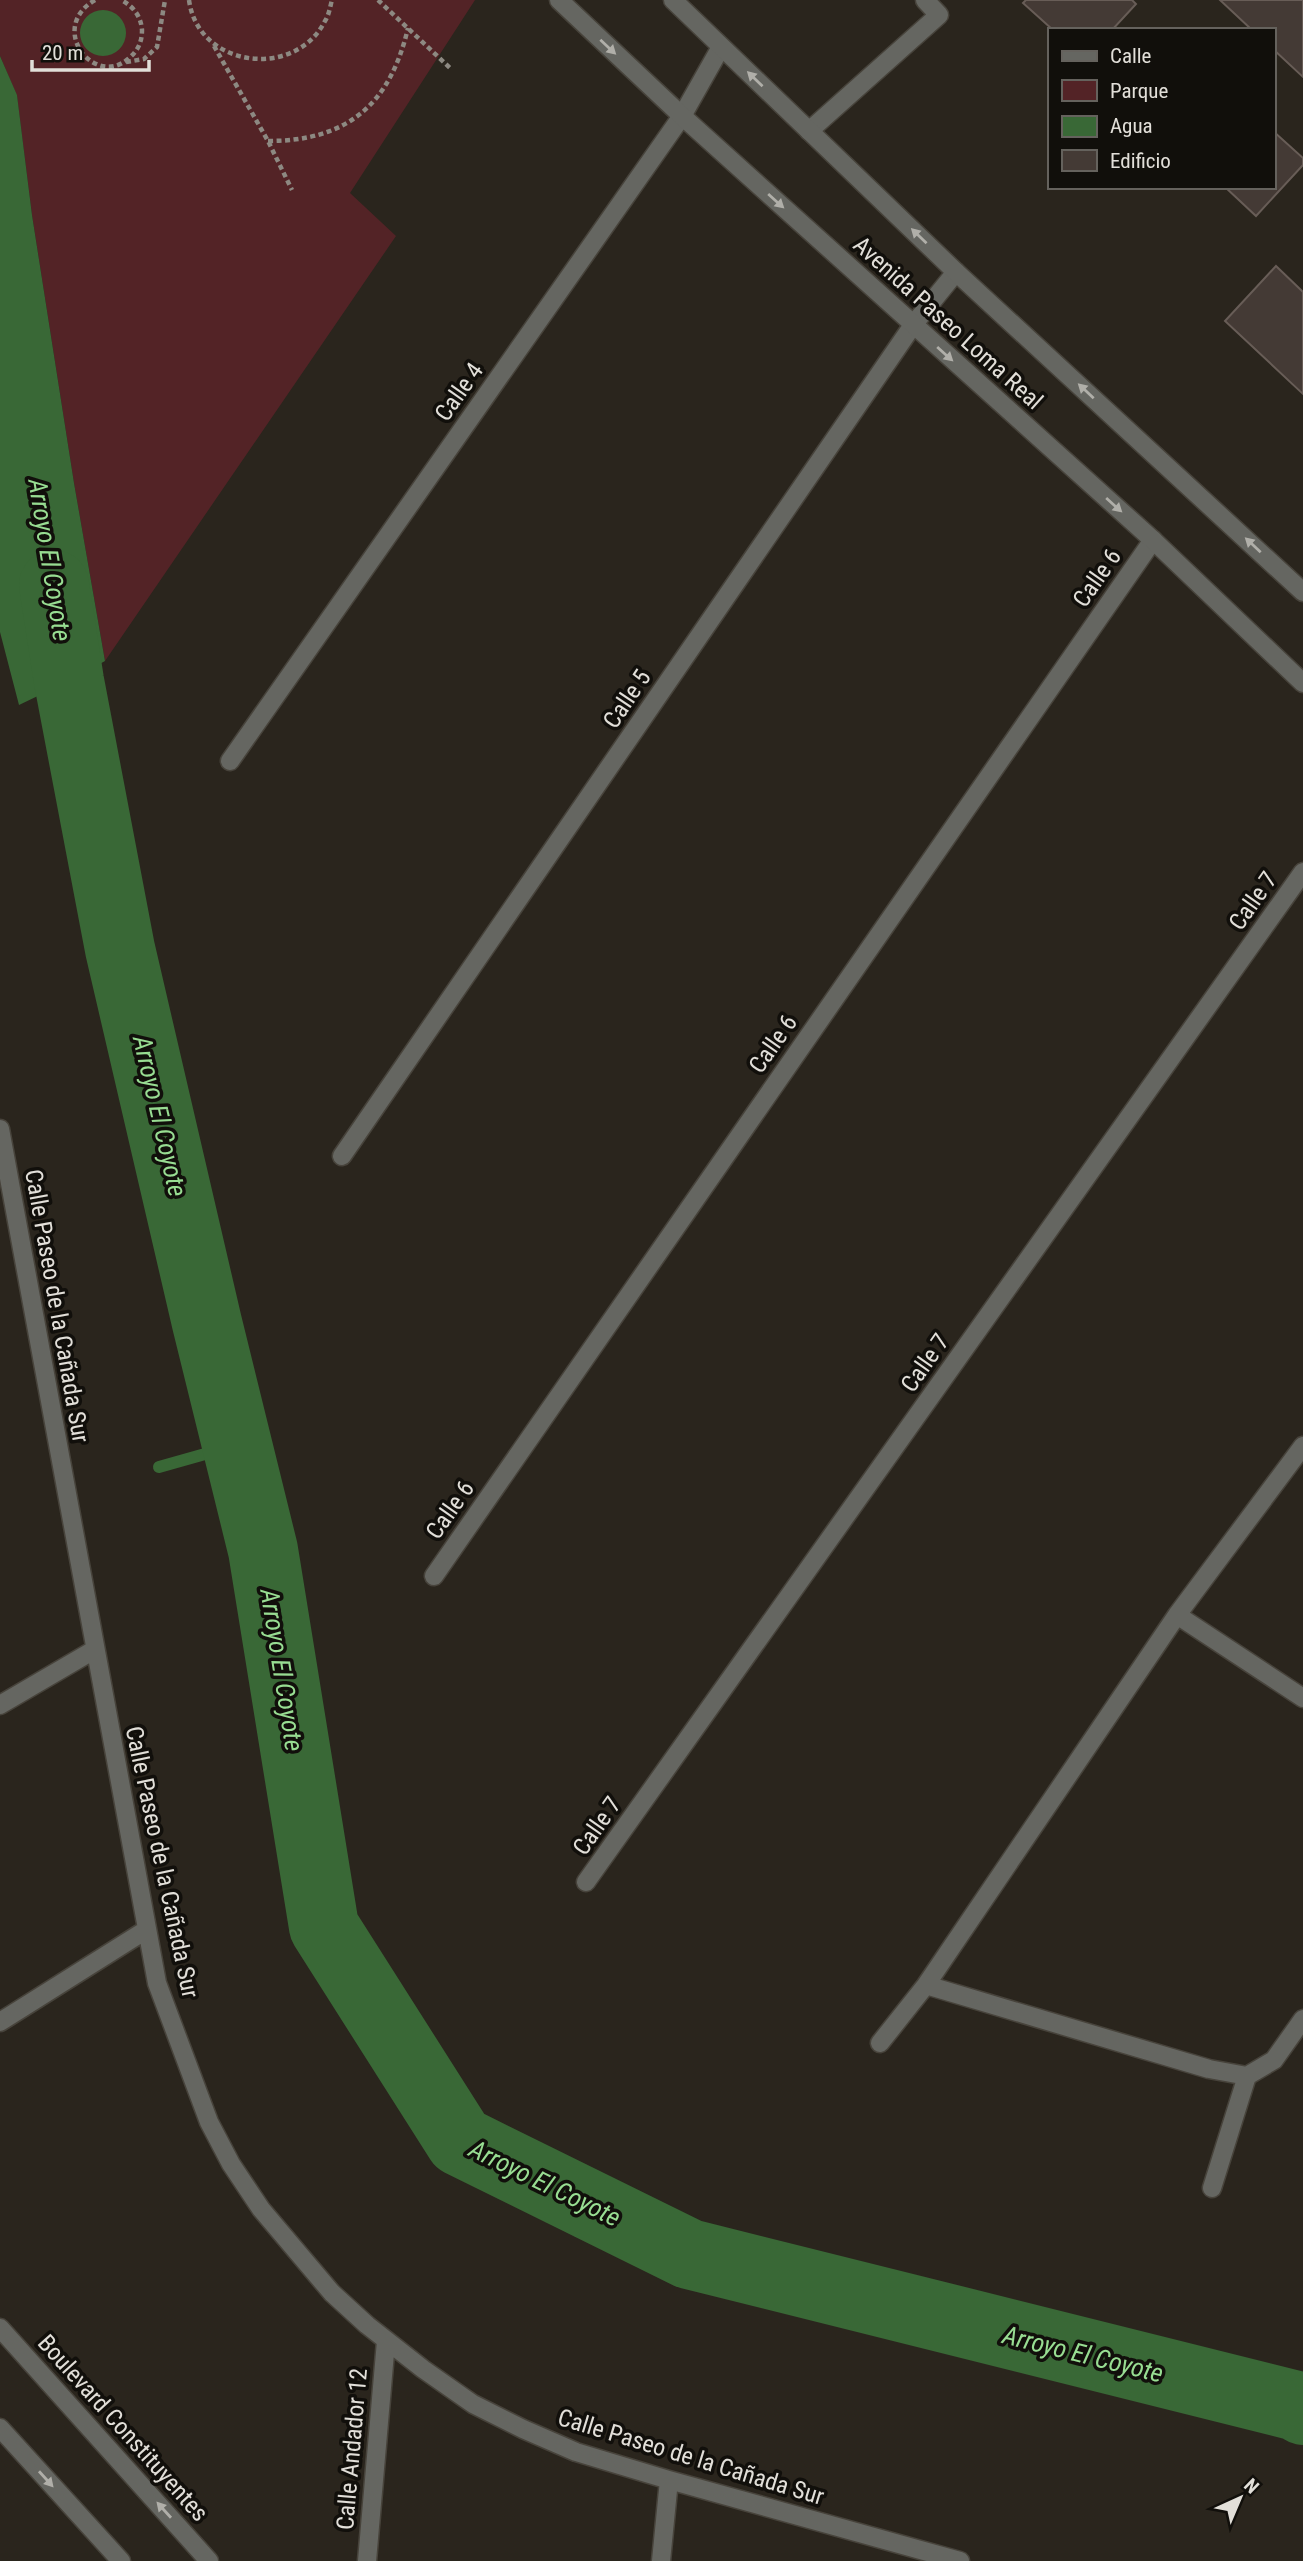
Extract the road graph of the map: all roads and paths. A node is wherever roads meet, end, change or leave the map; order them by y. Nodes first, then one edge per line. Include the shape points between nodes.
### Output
1 (95, 0) edge
2 (121, 0) edge
3 (165, 0) edge
4 (189, 0) edge
5 (332, 0) edge
6 (378, 0) edge
7 (559, 0) edge
8 (673, 0) edge
9 (925, 0) edge
10 (408, 28) junction
11 (212, 41) junction
12 (721, 47) junction
13 (124, 62) junction
14 (450, 68) dead end
15 (682, 116) junction
16 (809, 131) junction
17 (268, 141) junction
18 (292, 190) dead end
19 (956, 272) junction
20 (913, 326) junction
21 (1153, 540) junction
22 (1303, 592) edge
23 (1303, 683) edge
24 (230, 761) dead end
25 (1303, 872) edge
26 (0, 1129) edge
27 (342, 1156) dead end
28 (1303, 1446) edge
29 (434, 1576) dead end
30 (1177, 1615) junction
31 (94, 1650) junction
32 (1303, 1698) edge
33 (0, 1705) edge
34 (586, 1882) dead end
35 (146, 1930) junction
36 (926, 1985) junction
37 (1303, 2019) edge
38 (0, 2022) edge
39 (880, 2043) dead end
40 (1247, 2076) junction
41 (1212, 2188) dead end
42 (0, 2328) edge
43 (386, 2341) junction
44 (0, 2428) edge
45 (669, 2480) junction
46 (953, 2560) edge
47 (121, 2561) edge
48 (209, 2561) edge
49 (367, 2561) edge
50 (661, 2561) edge

1 - 13 path via 74,24 77,46 92,62 103,66
2 - 13 path via 136,12 142,34 140,46
3 - 13 path via 157,47 144,59
4 - 11 path via 201,29
5 - 11 path via 326,21 310,41 290,54 265,61 241,58
6 - 10 path
7 -> 15 street, Avenida Paseo Loma Real
8 - 12 street, Avenida Paseo Loma Real
9 - 16 street via 939,15
10 - 14 path
10 - 17 path via 384,89 353,120 310,138
11 - 17 path
12 - 15 street, Calle 4
16 -> 12 street, Avenida Paseo Loma Real
15 -> 20 street, Avenida Paseo Loma Real
15 - 24 street, Calle 4
19 -> 16 street, Avenida Paseo Loma Real
17 - 18 path
19 - 20 street, Calle 5
22 -> 19 street, Avenida Paseo Loma Real
20 -> 21 street, Avenida Paseo Loma Real
20 - 27 street, Calle 5
21 - 23 street, Avenida Paseo Loma Real
21 - 29 street, Calle 6
25 - 34 street, Calle 7
26 - 31 street, Calle Paseo de la Cañada Sur
28 - 30 street
30 - 32 street
30 - 36 street
31 - 33 street
31 - 35 street, Calle Paseo de la Cañada Sur
35 - 38 street
35 - 43 street, Calle Paseo de la Cañada Sur via 157,1983 186,2065 231,2164 261,2209 323,2284
36 - 39 street
36 - 40 street via 1209,2069
37 - 40 street via 1274,2060
40 - 41 street
48 -> 42 street, Boulevard Constituyentes
43 - 45 street, Calle Paseo de la Cañada Sur via 473,2404 523,2430 576,2452
43 - 49 street, Calle Andador 12
44 -> 47 street
45 - 46 street, Calle Paseo de la Cañada Sur
45 - 50 street

